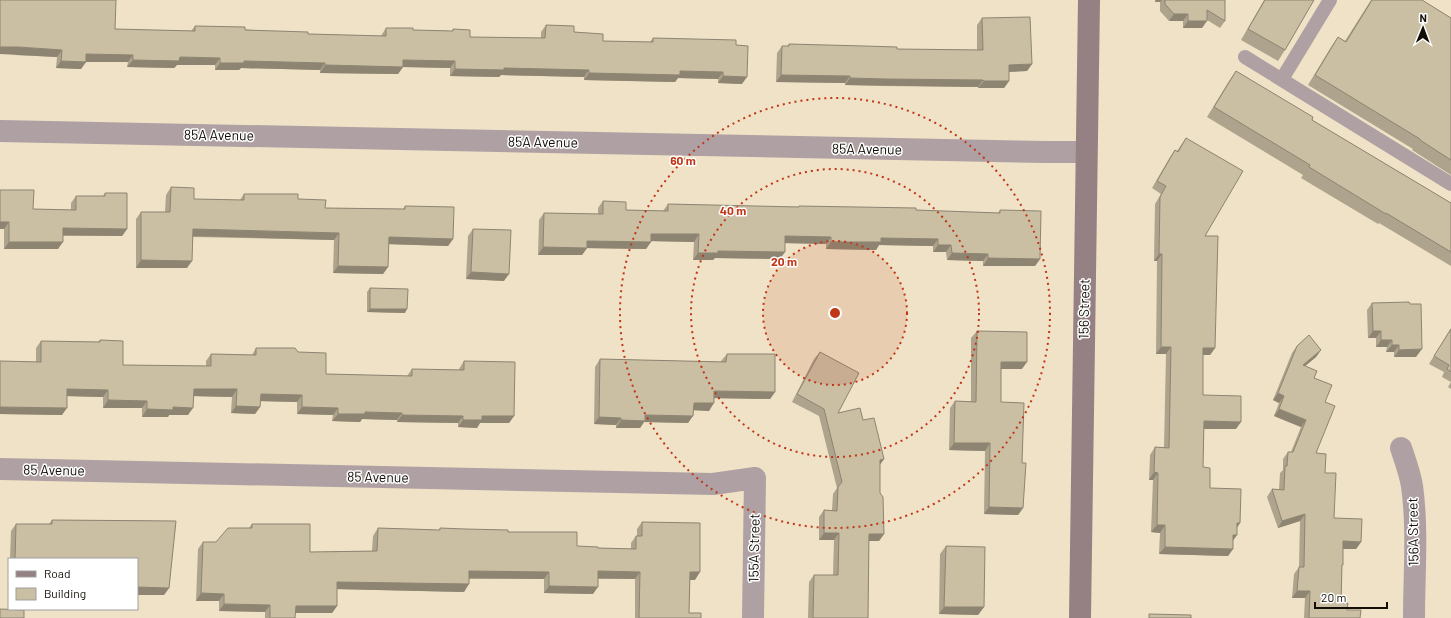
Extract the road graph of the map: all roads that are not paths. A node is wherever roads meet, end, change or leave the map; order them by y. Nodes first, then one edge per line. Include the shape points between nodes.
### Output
1 (1089, 0) edge
2 (1330, 0) edge
3 (1245, 57) dead end
4 (1282, 79) junction
5 (0, 131) edge
6 (1086, 152) junction
7 (1451, 184) edge
8 (1401, 448) dead end
9 (0, 469) edge
10 (755, 478) joint
11 (754, 618) edge
12 (1080, 618) edge
13 (1414, 618) edge

1 - 6 street, 156 Street
2 - 4 lane
3 - 4 lane
4 - 7 lane
5 - 6 street, 85A Avenue
6 - 12 street, 156 Street
8 - 13 street, 156A Street via 1409,472 1413,498
9 - 10 street, 85 Avenue via 713,484
10 - 11 street, 155A Street

